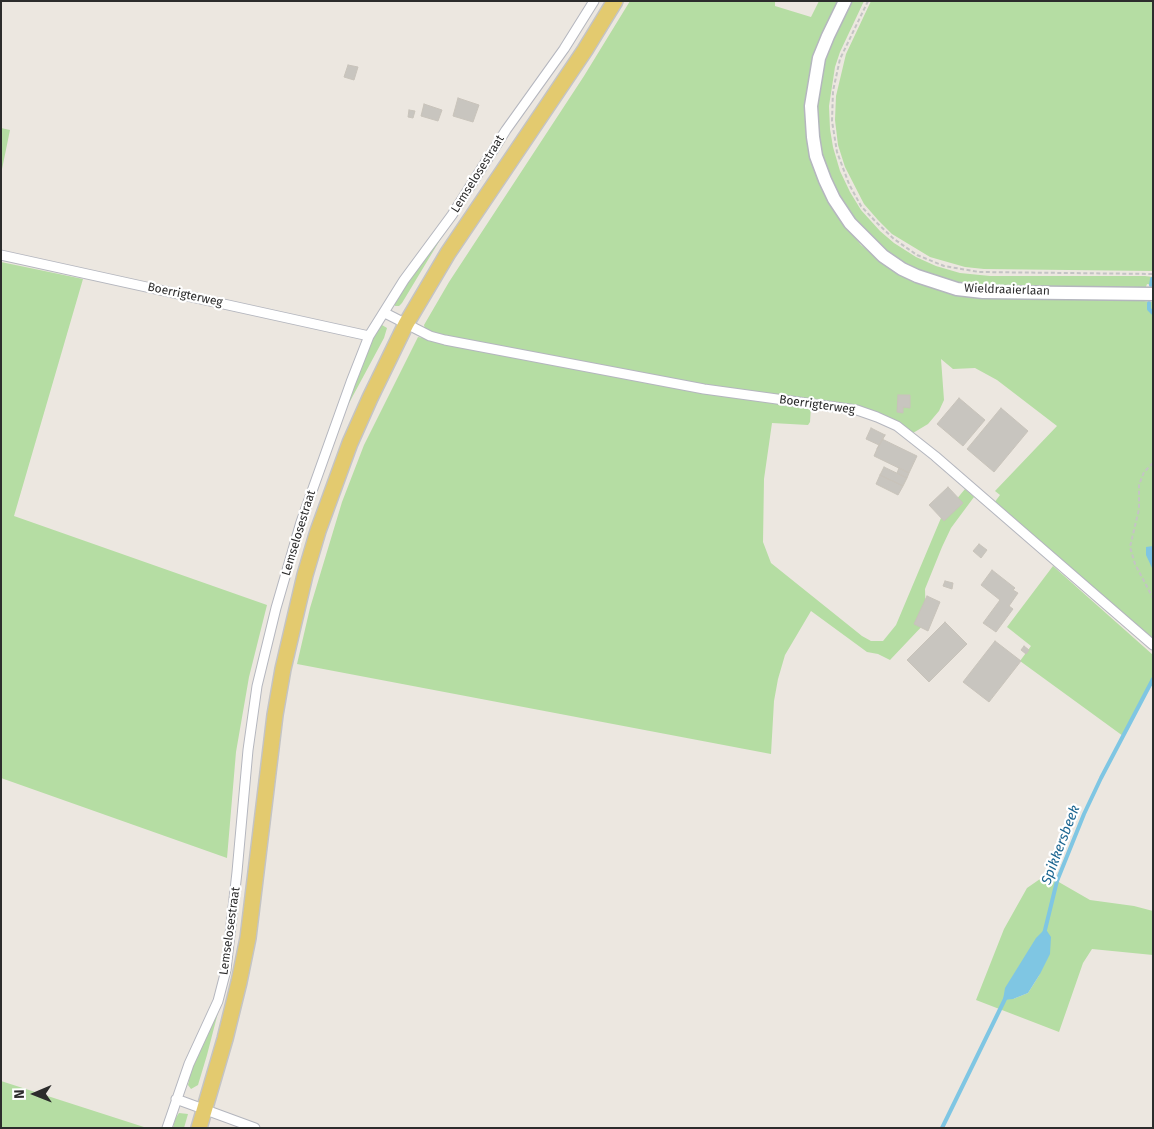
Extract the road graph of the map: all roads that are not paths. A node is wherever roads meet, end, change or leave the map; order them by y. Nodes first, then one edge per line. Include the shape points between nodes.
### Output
1 (594, 1) edge
2 (615, 1) edge
3 (845, 1) edge
4 (1, 255) edge
5 (1153, 294) edge
6 (385, 313) junction
7 (406, 324) junction
8 (370, 336) junction
9 (1153, 645) edge
10 (176, 1099) junction
11 (205, 1108) junction
12 (167, 1128) edge
13 (199, 1128) edge
14 (255, 1128) edge

1 - 6 street, Lemselosestraat via 452,215 404,280
2 - 7 main road via 448,253
3 - 5 street, Wieldraaierlaan via 819,58 811,106 816,156 824,180 842,212 883,256 926,280 983,292
4 - 8 street, Boerrigterweg
6 - 7 street, Boerrigterweg
6 - 8 street, Lemselosestraat
7 - 9 street, Boerrigterweg via 445,340 704,389 857,410 877,416 897,426 935,456
7 - 11 main road via 350,443 304,575 275,715 246,947
8 - 10 street, Lemselosestraat via 301,522 276,608 257,686 249,741 226,970 218,1001
10 - 11 street
10 - 12 street, Lemselosestraat
11 - 13 main road
11 - 14 street

